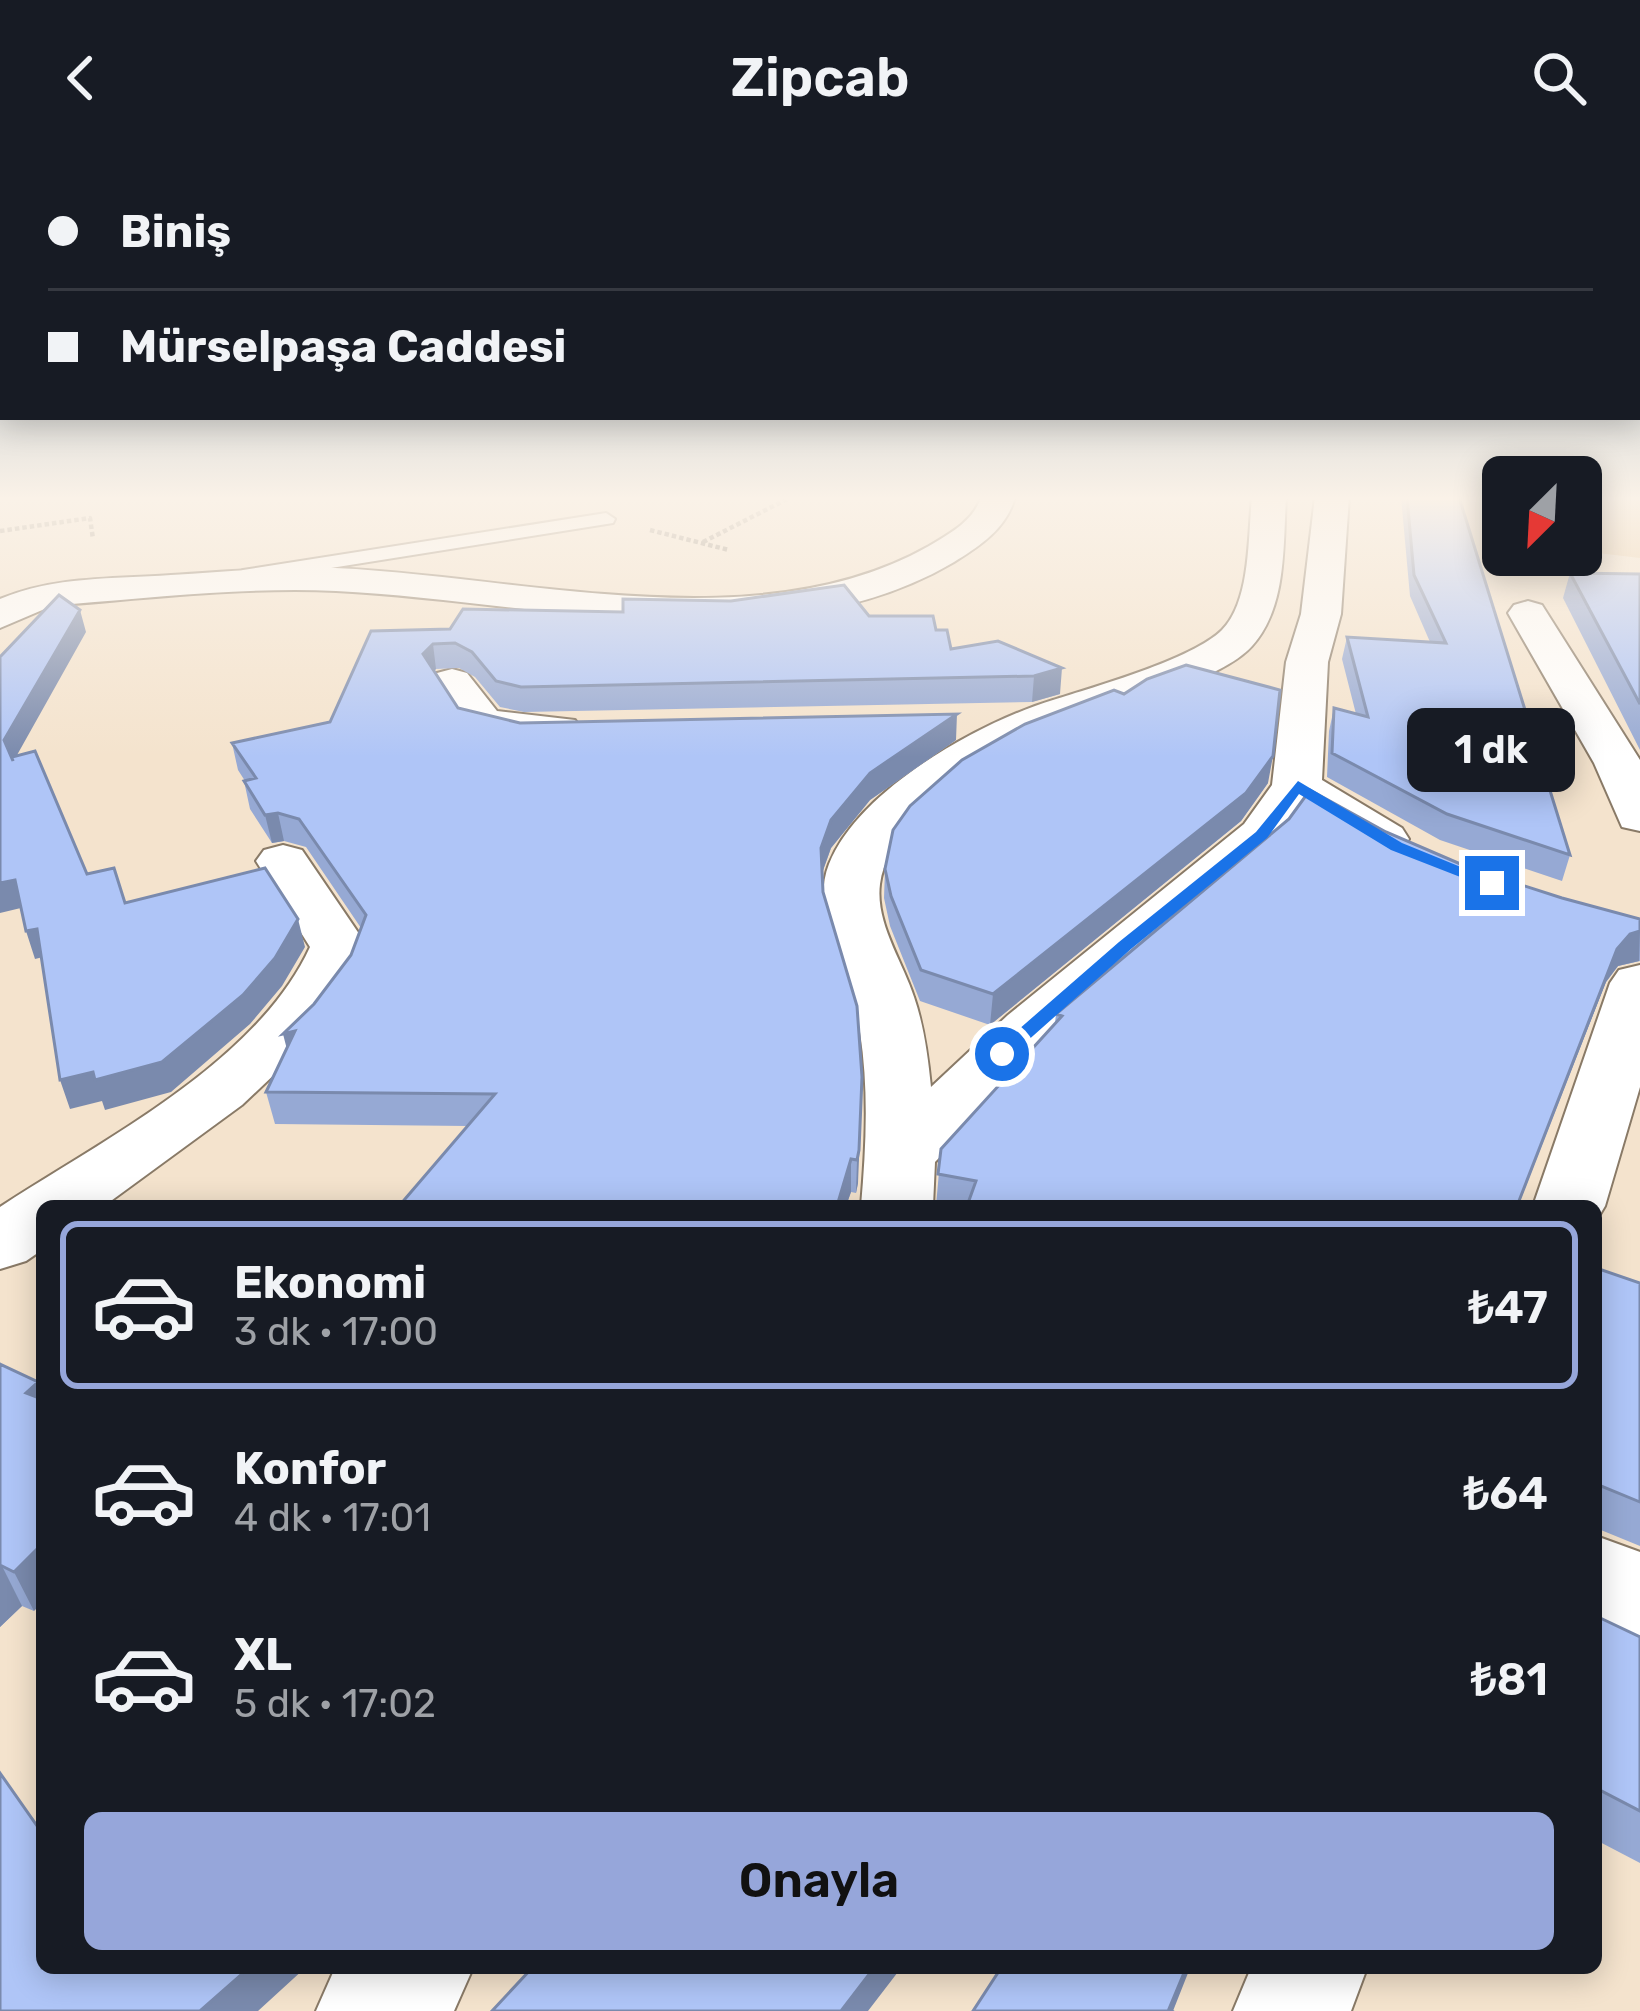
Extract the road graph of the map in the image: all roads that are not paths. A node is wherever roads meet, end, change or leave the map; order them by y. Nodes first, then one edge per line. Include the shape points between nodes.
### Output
1 (208, 584) edge
2 (238, 584) edge
3 (375, 584) edge
4 (880, 584) edge
5 (1258, 584) edge
6 (1325, 584) edge
7 (199, 585) junction
8 (1528, 613) dead end
9 (0, 616) edge
10 (452, 682) dead end
11 (1042, 719) junction
12 (955, 721) edge
13 (604, 729) edge
14 (1298, 786) junction
15 (1640, 816) edge
16 (1430, 860) edge
17 (283, 861) dead end
18 (1640, 983) edge
19 (899, 1181) edge
20 (62, 1200) edge
21 (1571, 1200) edge
22 (36, 1218) edge
23 (0, 1243) edge
24 (1602, 1579) edge
25 (1640, 1595) edge
26 (409, 1974) edge
27 (1307, 1974) edge
28 (375, 2011) edge
29 (1292, 2011) edge

1 - 7 lane
2 - 7 street
3 - 4 street via 615,605 771,602
5 - 11 street via 1234,641 1143,686
6 - 14 street via 1307,662
7 - 9 street via 40,600
8 - 15 street via 1618,763
10 - 13 street via 481,722 496,728
11 - 12 street
11 - 19 street via 919,790 852,873 854,909 887,1007
14 - 16 street via 1358,827
14 - 19 street via 1262,835 1030,1028
17 - 20 street via 339,947 314,1002 276,1043
18 - 21 street
22 - 23 street
24 - 25 street
26 - 28 street
27 - 29 street

